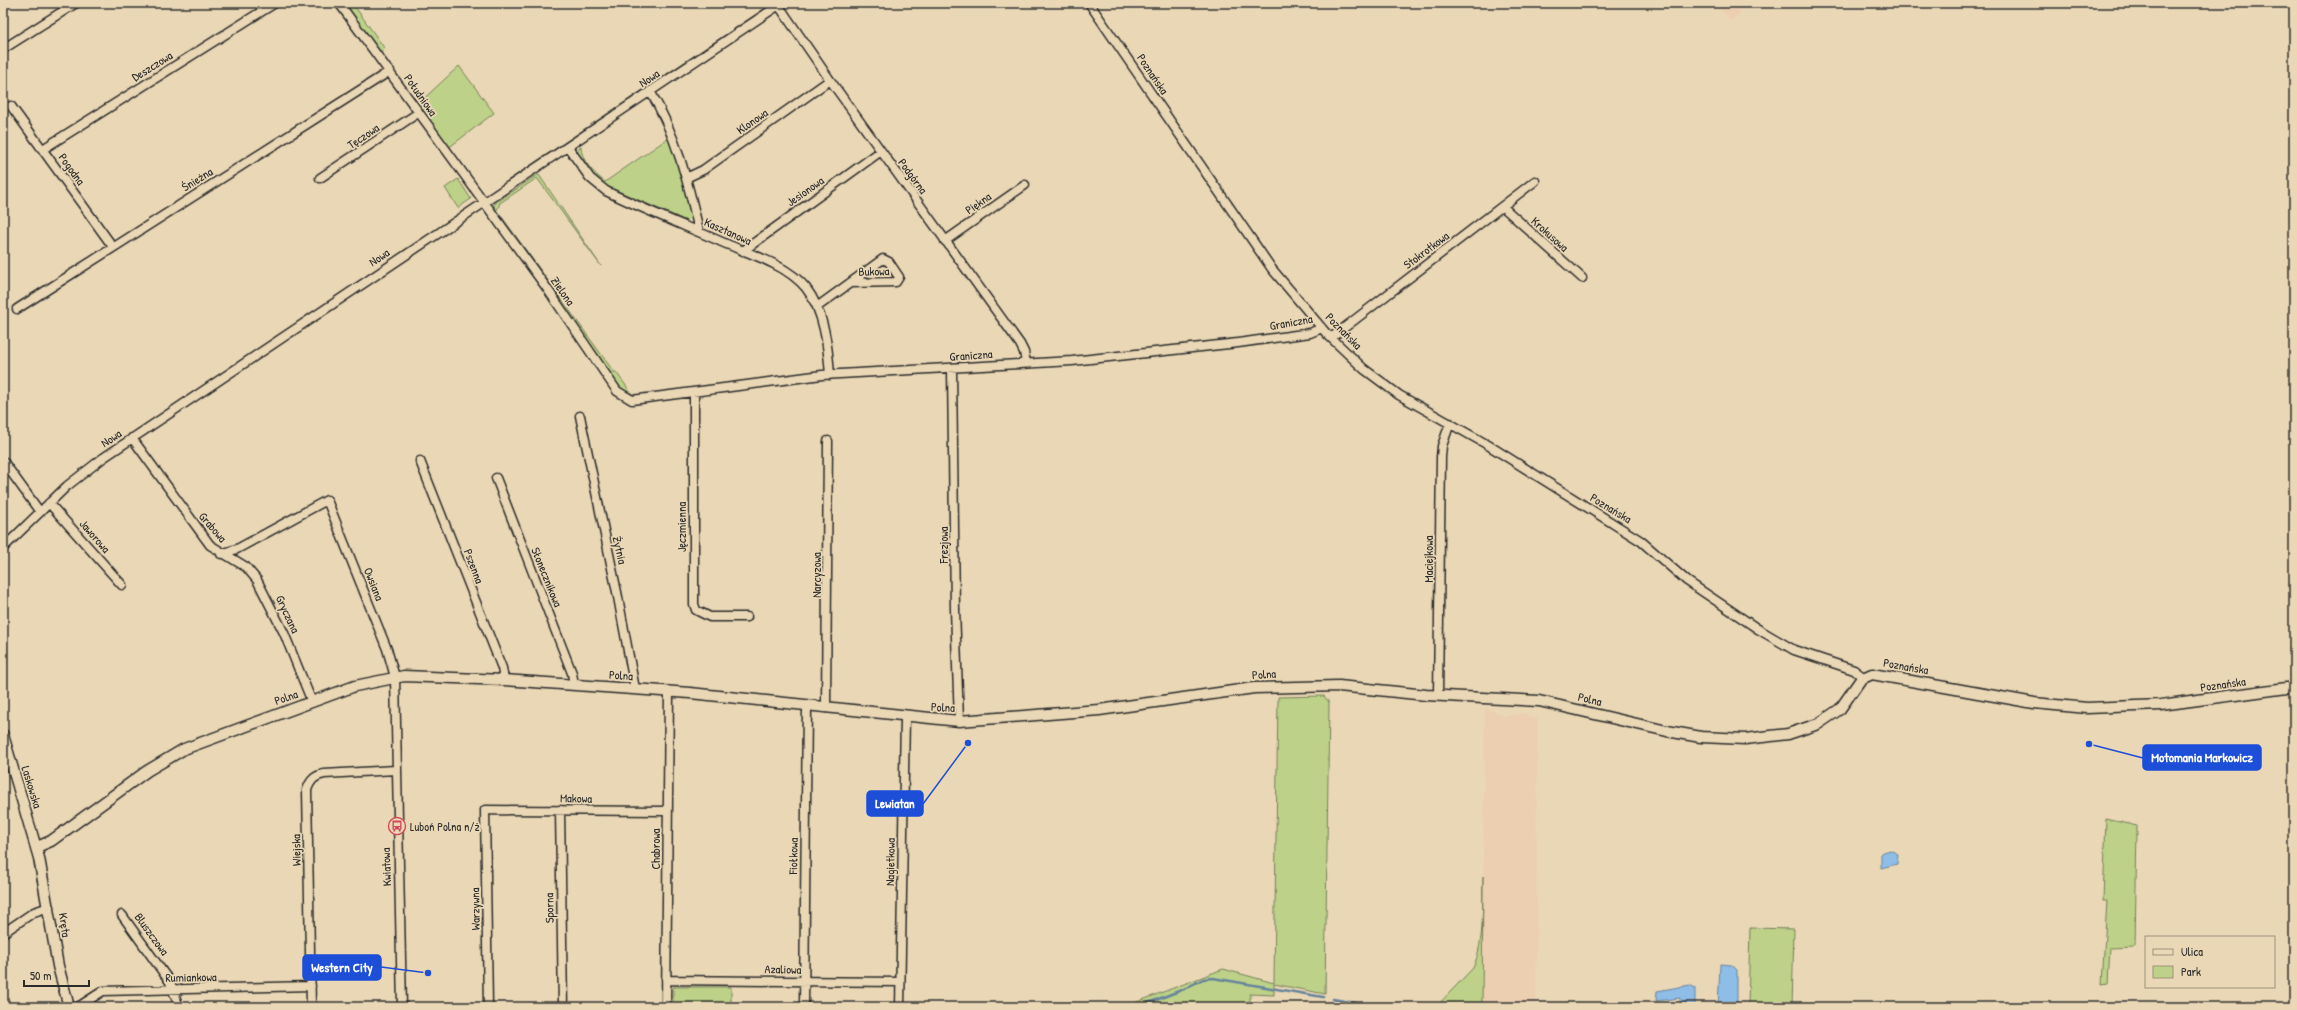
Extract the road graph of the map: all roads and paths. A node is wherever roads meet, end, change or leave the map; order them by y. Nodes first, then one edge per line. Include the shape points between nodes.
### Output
1 (76, 3) edge
2 (275, 3) edge
3 (339, 3) edge
4 (1089, 3) edge
5 (779, 4) edge
6 (3, 49) edge
7 (390, 71) junction
8 (830, 80) junction
9 (650, 91) junction
10 (11, 106) dead end
11 (418, 113) junction
12 (568, 147) junction
13 (43, 149) junction
14 (881, 151) junction
15 (320, 178) dead end
16 (686, 178) junction
17 (1535, 181) dead end
18 (1026, 185) dead end
19 (484, 202) junction
20 (1503, 207) junction
21 (699, 231) junction
22 (945, 241) junction
23 (113, 247) junction
24 (743, 251) junction
25 (1582, 278) dead end
26 (850, 283) junction
27 (817, 307) junction
28 (17, 309) dead end
29 (1322, 328) junction
30 (1331, 338) junction
31 (1026, 363) junction
32 (952, 369) junction
33 (830, 375) junction
34 (694, 392) junction
35 (622, 395) joint
36 (580, 416) dead end
37 (1450, 423) junction
38 (132, 438) junction
39 (828, 441) dead end
40 (420, 461) dead end
41 (3, 462) edge
42 (496, 478) dead end
43 (327, 500) joint
44 (49, 503) junction
45 (40, 512) junction
46 (3, 548) edge
47 (221, 554) junction
48 (122, 585) dead end
49 (747, 617) dead end
50 (1863, 677) junction
51 (395, 678) junction
52 (504, 680) junction
53 (574, 685) junction
54 (2294, 687) edge
55 (635, 689) junction
56 (669, 691) junction
57 (1438, 696) junction
58 (312, 702) junction
59 (807, 706) junction
60 (826, 708) junction
61 (905, 717) junction
62 (959, 721) junction
63 (3, 735) edge
64 (396, 770) junction
65 (485, 810) joint
66 (560, 810) junction
67 (668, 811) junction
68 (37, 847) junction
69 (49, 907) junction
70 (122, 915) dead end
71 (3, 933) edge
72 (666, 980) junction
73 (804, 981) junction
74 (900, 982) junction
75 (311, 986) junction
76 (174, 989) junction
77 (69, 1007) edge
78 (78, 1007) edge
79 (178, 1007) edge
80 (311, 1007) edge
81 (402, 1007) edge
82 (488, 1007) edge
83 (563, 1007) edge
84 (666, 1007) edge
85 (804, 1007) edge
86 (900, 1007) edge

1 - 6 street
2 - 13 street, Deszczowa
3 - 7 street, Południowa
4 - 29 street, Poznańska via 1254,244
5 - 8 street, Podgórna
5 - 9 street, Nowa
7 - 11 street, Południowa
7 - 23 street, Śnieżna
8 - 14 street, Podgórna
8 - 16 street, Klonowa via 703,170
9 - 12 street, Nowa
9 - 16 street via 666,118
10 - 13 street, Pogodna
11 - 15 street, Tęczowa
11 - 19 street, Południowa
12 - 19 street, Nowa
12 - 21 street, Kasztanowa via 600,188
13 - 23 street, Pogodna
14 - 22 street, Podgórna
14 - 24 street, Jesionowa
16 - 21 street
17 - 20 street, Stokrotkowa
18 - 22 street, Piękna
19 - 35 street, Zielona
19 - 38 street, Nowa
20 - 25 street, Krokusowa
20 - 30 street, Stokrotkowa
21 - 24 street, Kasztanowa
22 - 31 street, Podgórna via 1020,344
23 - 28 street, Śnieżna
24 - 27 street, Kasztanowa via 794,277 805,287
26 - 26 street, Bukowa via 885,259 900,277 898,282 894,283
26 - 27 street, Bukowa
27 - 33 street, Kasztanowa
29 - 30 street, Poznańska
29 - 31 street, Graniczna via 1310,333 1238,343 1072,361
30 - 37 street, Poznańska via 1384,385
31 - 32 street, Graniczna
32 - 33 street, Graniczna
32 - 62 street, Frezjowa
33 - 34 street, Graniczna
34 - 35 street, Graniczna via 638,401
34 - 49 street, Jęczmienna via 694,604 696,610 710,617
36 - 55 street, Żytnia
37 - 50 street, Poznańska via 1641,541 1687,581 1782,644 1808,656 1854,670
37 - 57 street, Maciejkowa via 1441,457
38 - 44 street, Nowa via 82,474
38 - 47 street, Grabowa via 210,545
39 - 60 street, Narcyzowa
40 - 52 street, Pszenna via 502,668
41 - 45 street
42 - 53 street, Słonecznikowa via 572,672
43 - 47 street, Grabowa via 237,549
43 - 51 street, Owsiana via 387,649
44 - 45 street, Nowa
44 - 48 street, Jaworowa
45 - 46 street, Nowa
47 - 58 street, Gryczana via 246,567 257,580 284,632
50 - 54 street, Poznańska via 1876,674 2034,703 2092,708 2161,706
50 - 57 street, Polna via 1840,709 1824,721 1793,733 1752,739 1701,737 1667,732 1539,701
51 - 52 street, Polna via 426,676
51 - 58 street, Polna via 355,686
51 - 64 street, Kwiatowa
52 - 53 street, Polna
53 - 55 street, Polna
55 - 56 street, Polna
56 - 59 street, Polna
56 - 67 street, Chabrowa
57 - 62 street, Polna via 1346,686 1276,686 1216,692 1099,710
58 - 68 street, Polna via 177,753 147,771 51,841
59 - 60 street, Polna
59 - 73 street, Fiołkowa
60 - 61 street, Polna
61 - 62 street, Polna
61 - 74 street, Nagietkowa
63 - 68 street, Laskowska
64 - 75 street, Wiejska via 324,774 309,782 307,790
64 - 81 street, Kwiatowa
65 - 66 street, Makowa
65 - 82 street, Warzywna
66 - 67 street, Makowa
66 - 83 street, Sporna
67 - 72 street, Chabrowa
68 - 69 street, Kręta
69 - 71 street via 32,913
69 - 77 street, Kręta via 58,966
70 - 76 street, Bluszczowa via 166,974
72 - 73 street, Azaliowa
72 - 84 street, Chabrowa
73 - 74 street, Azaliowa
73 - 85 street, Fiołkowa
74 - 86 street, Nagietkowa
75 - 76 street, Rumiankowa
75 - 80 street, Wiejska
76 - 78 street, Rumiankowa via 103,991
76 - 79 street, Bluszczowa

